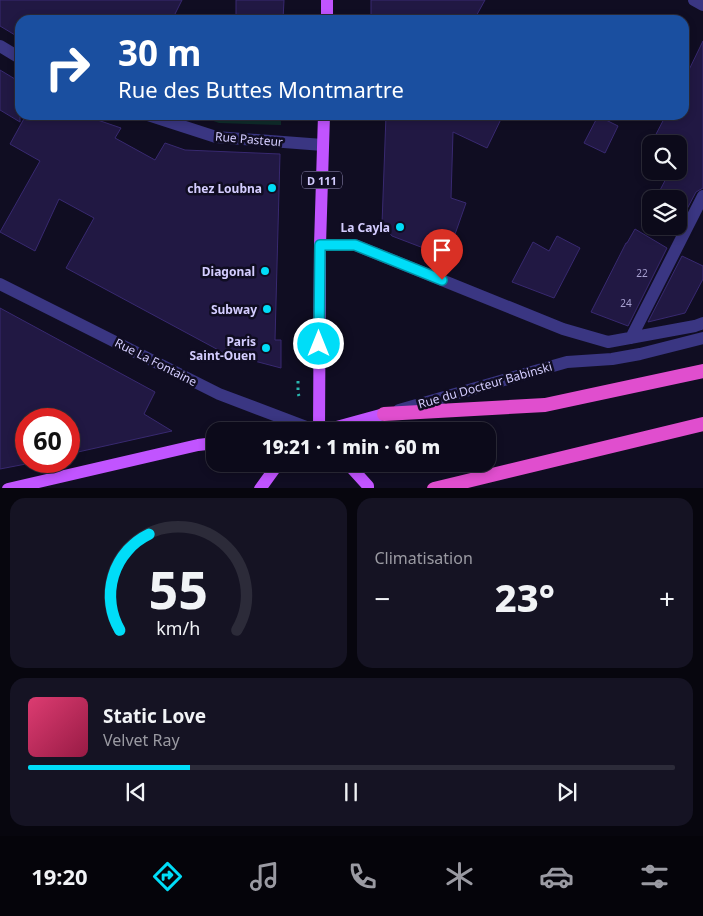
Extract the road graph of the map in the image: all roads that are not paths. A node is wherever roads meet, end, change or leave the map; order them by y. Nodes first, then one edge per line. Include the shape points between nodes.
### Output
1 (327, 0) edge
2 (694, 0) edge
3 (703, 5) edge
4 (327, 15) edge
5 (0, 46) edge
6 (15, 55) edge
7 (163, 120) edge
8 (324, 120) edge
9 (323, 145) junction
10 (703, 196) edge
11 (320, 245) junction
12 (0, 284) edge
13 (703, 323) edge
14 (634, 333) junction
15 (590, 338) junction
16 (703, 338) edge
17 (587, 360) junction
18 (703, 371) edge
19 (384, 414) junction
20 (295, 422) edge
21 (319, 422) edge
22 (353, 422) edge
23 (703, 424) edge
24 (206, 444) edge
25 (272, 472) edge
26 (355, 472) edge
27 (8, 488) edge
28 (260, 488) edge
29 (368, 488) edge
30 (434, 488) edge

1 - 4 main road
2 - 3 street
5 - 6 street
7 - 9 street, Rue Pasteur via 216,137
8 - 9 main road, D 111
9 - 11 main road, D 111
10 - 14 street
11 - 15 street via 355,245
11 - 21 main road, D 111
12 - 20 street, Rue La Fontaine via 219,394
13 - 14 street
14 - 15 street via 608,342
15 - 17 street
16 - 17 street, Rue du Docteur Babinski via 640,354
17 - 19 street, Rue du Docteur Babinski via 566,362
18 - 19 highway via 545,405
19 - 22 main road
23 - 30 highway
24 - 27 main road
25 - 28 main road
26 - 29 main road

